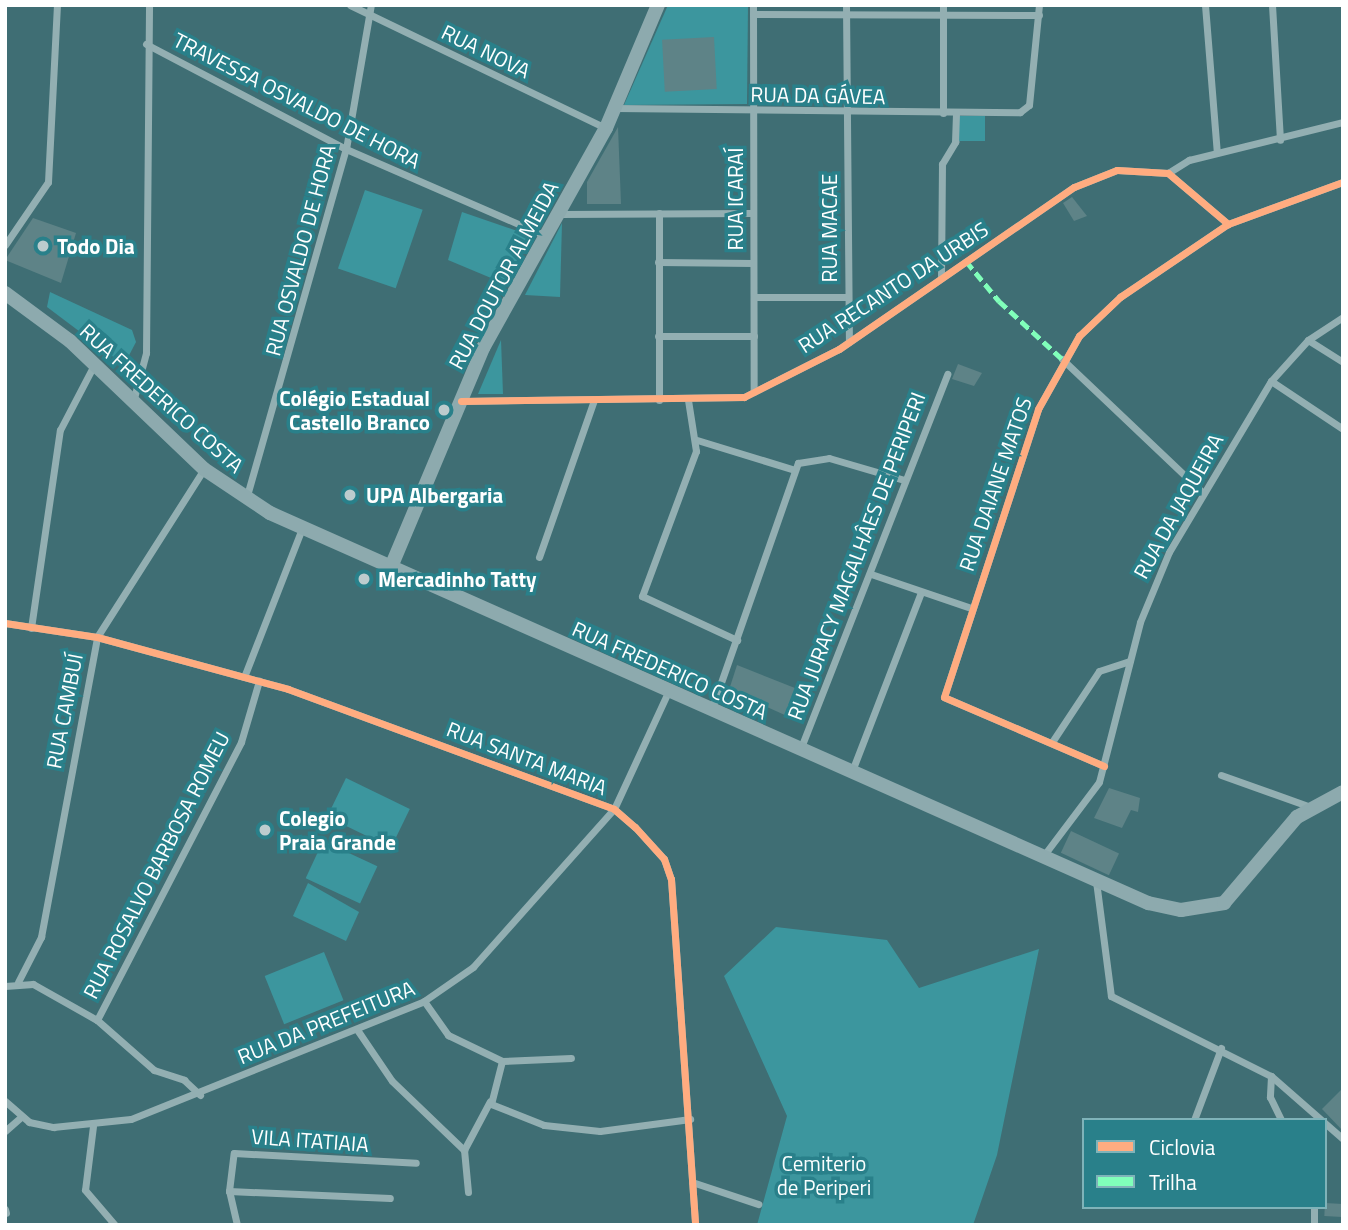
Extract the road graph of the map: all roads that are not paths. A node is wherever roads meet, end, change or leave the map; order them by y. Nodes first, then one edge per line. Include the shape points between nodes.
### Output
1 (57, 5) edge
2 (149, 5) edge
3 (350, 5) edge
4 (372, 5) edge
5 (1039, 5) edge
6 (1205, 5) edge
7 (1272, 5) edge
8 (654, 6) edge
9 (943, 9) edge
10 (753, 10) edge
11 (846, 10) edge
12 (370, 15) junction
13 (1039, 15) junction
14 (146, 44) junction
15 (615, 108) junction
16 (753, 112) junction
17 (846, 113) junction
18 (943, 113) junction
19 (956, 113) junction
20 (1343, 122) edge
21 (606, 128) junction
22 (1280, 140) junction
23 (346, 149) junction
24 (1217, 153) junction
25 (1168, 173) junction
26 (1343, 182) edge
27 (659, 213) junction
28 (753, 213) junction
29 (560, 214) junction
30 (1228, 224) junction
31 (548, 237) junction
32 (5, 245) edge
33 (659, 262) junction
34 (753, 263) junction
35 (941, 278) junction
36 (5, 293) edge
37 (754, 297) junction
38 (847, 297) junction
39 (1343, 317) edge
40 (658, 336) junction
41 (754, 336) junction
42 (1308, 340) junction
43 (849, 342) junction
44 (1062, 359) junction
45 (1343, 362) edge
46 (95, 363) junction
47 (947, 374) dead end
48 (1271, 381) junction
49 (754, 392) junction
50 (134, 398) junction
51 (594, 400) junction
52 (659, 400) junction
53 (688, 400) junction
54 (461, 401) junction
55 (1343, 429) edge
56 (697, 440) junction
57 (204, 469) junction
58 (795, 470) junction
59 (904, 481) junction
60 (1203, 493) junction
61 (246, 500) junction
62 (302, 528) junction
63 (540, 558) dead end
64 (391, 567) junction
65 (871, 574) junction
66 (921, 592) junction
67 (971, 608) junction
68 (5, 624) edge
69 (31, 628) junction
70 (97, 638) junction
71 (737, 640) junction
72 (1129, 661) junction
73 (244, 677) junction
74 (259, 681) junction
75 (668, 692) junction
76 (711, 712) junction
77 (1052, 742) junction
78 (800, 751) junction
79 (1104, 765) junction
80 (852, 772) junction
81 (1222, 775) dead end
82 (1343, 792) edge
83 (1311, 807) junction
84 (614, 809) junction
85 (1044, 856) junction
86 (1096, 881) junction
87 (18, 982) junction
88 (5, 986) edge
89 (424, 1001) junction
90 (97, 1020) junction
91 (358, 1031) junction
92 (1222, 1048) junction
93 (571, 1058) dead end
94 (502, 1061) junction
95 (1272, 1076) junction
96 (200, 1095) junction
97 (5, 1101) edge
98 (490, 1101) junction
99 (21, 1117) junction
100 (1195, 1118) edge
101 (1280, 1118) edge
102 (1319, 1118) edge
103 (690, 1119) junction
104 (1327, 1125) edge
105 (93, 1126) junction
106 (5, 1131) edge
107 (1343, 1139) edge
108 (464, 1150) junction
109 (416, 1163) dead end
110 (692, 1182) junction
111 (229, 1191) junction
112 (468, 1192) dead end
113 (390, 1198) dead end
114 (758, 1204) dead end
115 (116, 1225) edge
116 (237, 1225) edge
117 (695, 1225) edge

1 - 32 street via 48,182
2 - 14 street
3 - 12 street, RUA NOVA
4 - 12 street, RUA OSVALDO DE HORA
5 - 13 street
6 - 24 street
7 - 22 street
8 - 15 main road, RUA DOUTOR ALMEIDA
9 - 11 street
9 - 13 street
9 - 18 street
10 - 11 street
10 - 16 street, RUA ICARAÍ
11 - 17 street, RUA MACAE
12 - 21 street, RUA NOVA
12 - 23 street, RUA OSVALDO DE HORA
13 - 19 street, RUA DA GÁVEA via 1029,104 1020,112
14 - 23 street, TRAVESSA OSVALDO DE HORA
14 - 50 street via 146,353
15 - 16 street, RUA DA GÁVEA
15 - 21 main road, RUA DOUTOR ALMEIDA
16 - 17 street, RUA DA GÁVEA
16 - 28 street, RUA ICARAÍ
17 - 18 street, RUA DA GÁVEA
17 - 38 street, RUA MACAE
18 - 19 street, RUA DA GÁVEA
19 - 35 street via 956,142 942,164
20 - 22 street
21 - 29 main road, RUA DOUTOR ALMEIDA
22 - 24 street
23 - 31 street, TRAVESSA OSVALDO DE HORA
23 - 61 street, RUA OSVALDO DE HORA
24 - 25 street
25 - 30 street
25 - 35 street, RUA RECANTO DA URBIS via 1133,167 1090,179
26 - 30 street, RUA DAIANE MATOS
27 - 28 street
27 - 29 street
27 - 33 street
28 - 34 street, RUA ICARAÍ
29 - 31 main road, RUA DOUTOR ALMEIDA
30 - 44 street, RUA DAIANE MATOS via 1120,297
31 - 54 main road, RUA DOUTOR ALMEIDA via 483,348
33 - 34 street
33 - 40 street
34 - 37 street, RUA ICARAÍ
35 - 43 street, RUA RECANTO DA URBIS
36 - 46 main road, RUA FREDERICO COSTA
37 - 38 street
37 - 41 street, RUA ICARAÍ
38 - 43 street, RUA MACAE
39 - 42 street, RUA DA JAQUEIRA
40 - 41 street
40 - 52 street
41 - 49 street, RUA ICARAÍ
42 - 45 street
42 - 48 street, RUA DA JAQUEIRA
43 - 49 street, RUA RECANTO DA URBIS
44 - 60 street
44 - 67 street, RUA DAIANE MATOS via 1038,409
46 - 50 main road, RUA FREDERICO COSTA
46 - 69 street via 61,430
47 - 59 street, RUA JURACY MAGALHÂES DE PERIPERI
48 - 55 street
48 - 60 street, RUA DA JAQUEIRA
49 - 53 street, RUA RECANTO DA URBIS
50 - 57 main road, RUA FREDERICO COSTA
51 - 52 street, RUA RECANTO DA URBIS
51 - 54 street, RUA RECANTO DA URBIS
51 - 63 street
52 - 53 street, RUA RECANTO DA URBIS
53 - 56 street
54 - 64 main road, RUA DOUTOR ALMEIDA
56 - 58 street
56 - 71 street via 642,596
57 - 61 main road, RUA FREDERICO COSTA
57 - 70 street, RUA CAMBUÍ
58 - 59 street via 810,457 829,457
58 - 71 street
59 - 65 street, RUA JURACY MAGALHÂES DE PERIPERI
60 - 72 street, RUA DA JAQUEIRA via 1153,585
61 - 62 main road, RUA FREDERICO COSTA
62 - 64 main road, RUA FREDERICO COSTA
62 - 73 street
64 - 75 main road, RUA FREDERICO COSTA
65 - 66 street
65 - 78 street, RUA JURACY MAGALHÂES DE PERIPERI
66 - 67 street
66 - 80 street
67 - 77 street, RUA DAIANE MATOS via 945,700
68 - 69 street, RUA SANTA MARIA
69 - 70 street, RUA SANTA MARIA
70 - 73 street, RUA SANTA MARIA
70 - 87 street, RUA CAMBUÍ via 43,930
71 - 76 street
72 - 77 street via 1100,671
72 - 79 street, RUA DA JAQUEIRA
73 - 74 street, RUA SANTA MARIA
74 - 84 street, RUA SANTA MARIA
74 - 90 street, RUA ROSALVO BARBOSA ROMEU via 241,742
75 - 76 main road, RUA FREDERICO COSTA
75 - 84 street, RUA DA PREFEITURA
76 - 78 main road, RUA FREDERICO COSTA
77 - 79 street, RUA DAIANE MATOS
78 - 80 main road, RUA FREDERICO COSTA
79 - 85 street, RUA DA JAQUEIRA via 1092,799
80 - 85 main road, RUA FREDERICO COSTA
81 - 83 street
82 - 83 main road, RUA FREDERICO COSTA
83 - 86 main road, RUA FREDERICO COSTA via 1235,894 1212,908 1163,907
84 - 89 street, RUA DA PREFEITURA via 473,967
84 - 103 street, RUA SANTA MARIA via 651,842 671,879
85 - 86 main road, RUA FREDERICO COSTA
86 - 92 street via 1111,996
87 - 88 street
87 - 90 street via 33,984
89 - 91 street, RUA DA PREFEITURA
89 - 94 street via 448,1035
90 - 96 street, RUA ROSALVO BARBOSA ROMEU via 153,1070
91 - 96 street, RUA DA PREFEITURA
91 - 108 street via 392,1081
92 - 95 street
92 - 100 street
93 - 94 street
94 - 98 street
95 - 101 street via 1270,1097
95 - 102 street
96 - 105 street, RUA DA PREFEITURA via 152,1115
97 - 99 street, RUA DA PREFEITURA
98 - 103 street via 520,1117 570,1130
98 - 108 street
99 - 105 street, RUA DA PREFEITURA via 53,1127
99 - 106 street
103 - 110 street, RUA SANTA MARIA
104 - 107 street
105 - 115 street via 86,1195
108 - 112 street
109 - 111 street, VILA ITATIAIA via 234,1153
110 - 114 street
110 - 117 street, RUA SANTA MARIA
111 - 113 street
111 - 116 street, VILA ITATIAIA

